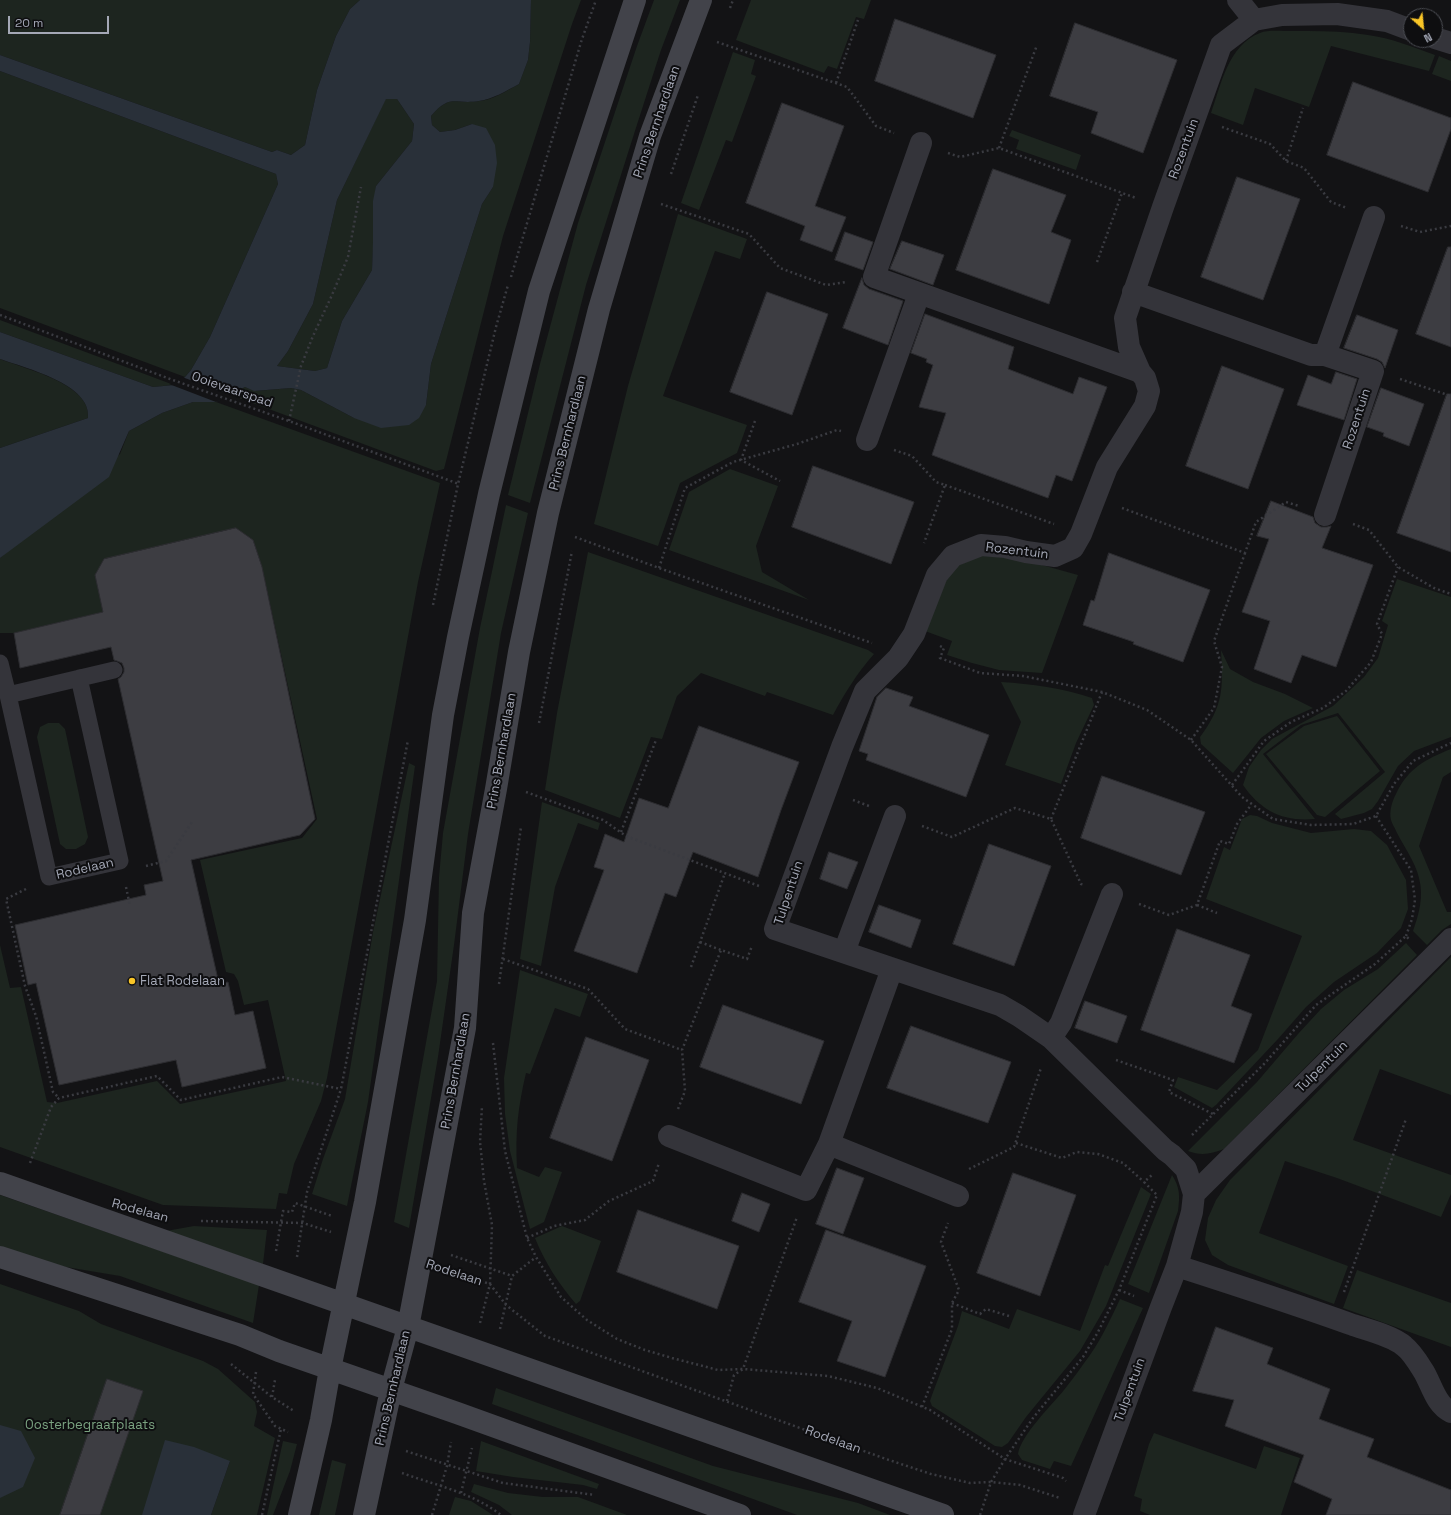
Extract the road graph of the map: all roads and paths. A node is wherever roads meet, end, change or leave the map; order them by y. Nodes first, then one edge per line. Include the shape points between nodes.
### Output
1 (635, 0) edge
2 (701, 0) edge
3 (733, 0) edge
4 (1238, 0) edge
5 (728, 14) dead end
6 (858, 20) dead end
7 (1254, 20) junction
8 (1403, 27) edge
9 (720, 35) dead end
10 (1037, 45) dead end
11 (714, 49) dead end
12 (836, 83) dead end
13 (699, 94) dead end
14 (1303, 108) dead end
15 (1195, 118) junction
16 (921, 143) dead end
17 (999, 148) dead end
18 (1286, 161) junction
19 (671, 174) dead end
20 (361, 187) dead end
21 (1122, 193) dead end
22 (663, 196) dead end
23 (661, 204) junction
24 (659, 211) dead end
25 (1374, 217) junction
26 (1451, 226) edge
27 (1097, 262) dead end
28 (874, 277) junction
29 (1133, 292) junction
30 (919, 294) junction
31 (0, 315) edge
32 (1325, 355) junction
33 (1373, 371) junction
34 (1140, 372) junction
35 (1451, 396) edge
36 (290, 421) junction
37 (755, 421) dead end
38 (868, 440) junction
39 (741, 460) junction
40 (780, 480) dead end
41 (458, 484) dead end
42 (945, 485) junction
43 (1096, 498) junction
44 (1325, 515) junction
45 (576, 530) dead end
46 (1081, 534) junction
47 (575, 537) junction
48 (924, 545) dead end
49 (1245, 553) junction
50 (1398, 567) junction
51 (659, 568) junction
52 (1451, 594) edge
53 (898, 658) junction
54 (940, 658) dead end
55 (0, 663) edge
56 (114, 670) dead end
57 (80, 678) junction
58 (1102, 692) junction
59 (8, 696) junction
60 (537, 730) dead end
61 (409, 737) dead end
62 (656, 740) dead end
63 (1191, 740) junction
64 (1451, 743) edge
65 (1232, 785) junction
66 (826, 790) junction
67 (524, 799) dead end
68 (1250, 805) junction
69 (895, 816) junction
70 (1376, 816) junction
71 (1051, 819) junction
72 (192, 822) dead end
73 (521, 822) dead end
74 (621, 832) junction
75 (142, 866) dead end
76 (725, 873) junction
77 (49, 877) junction
78 (1112, 894) junction
79 (786, 896) junction
80 (1197, 905) junction
81 (1217, 913) dead end
82 (775, 929) junction
83 (1406, 936) dead end
84 (1451, 939) edge
85 (700, 942) junction
86 (721, 950) junction
87 (844, 952) junction
88 (503, 959) junction
89 (691, 967) dead end
90 (892, 969) junction
91 (499, 986) dead end
92 (1051, 1038) junction
93 (490, 1047) dead end
94 (682, 1050) junction
95 (1116, 1060) dead end
96 (341, 1089) junction
97 (59, 1098) junction
98 (482, 1100) dead end
99 (1213, 1114) dead end
100 (1406, 1120) dead end
101 (668, 1136) junction
102 (1016, 1143) dead end
103 (829, 1144) junction
104 (1144, 1182) dead end
105 (5, 1185) edge
106 (806, 1190) junction
107 (1194, 1194) junction
108 (958, 1196) dead end
109 (193, 1221) dead end
110 (303, 1223) junction
111 (527, 1238) junction
112 (358, 1241) junction
113 (0, 1257) edge
114 (536, 1257) junction
115 (421, 1261) junction
116 (1177, 1266) junction
117 (491, 1268) junction
118 (490, 1284) junction
119 (292, 1287) junction
120 (952, 1303) dead end
121 (344, 1305) junction
122 (1009, 1316) dead end
123 (1335, 1318) junction
124 (408, 1327) junction
125 (279, 1351) junction
126 (330, 1369) junction
127 (743, 1369) junction
128 (391, 1390) junction
129 (272, 1397) dead end
130 (727, 1401) junction
131 (1451, 1412) edge
132 (281, 1429) dead end
133 (446, 1466) dead end
134 (598, 1495) dead end
135 (1085, 1511) edge
136 (262, 1515) edge
137 (299, 1515) edge
138 (364, 1515) edge
139 (740, 1515) edge
140 (943, 1515) edge

1 - 112 main road via 539,291 488,494 445,708 414,920
2 - 115 main road, Prins Bernhardlaan via 650,136 599,309 548,513 519,652 473,913 465,1028
3 - 5 path
4 - 7 street
6 - 12 path
7 - 8 street, Rozentuin via 1282,15 1337,14 1386,21
7 - 15 street, Rozentuin via 1221,45
9 - 11 path
10 - 17 path
13 - 19 path
14 - 18 path
15 - 18 path via 1270,144
15 - 29 street, Rozentuin
16 - 28 street
18 - 25 path via 1304,168 1331,202
20 - 36 path via 348,257 301,366
21 - 27 path
22 - 23 path
23 - 24 path
23 - 28 path via 749,234 780,268 826,285
25 - 26 path via 1420,232
25 - 32 street
28 - 30 street
29 - 32 street, Rozentuin via 1311,355
29 - 34 street, Rozentuin via 1125,318 1129,346
30 - 34 street
30 - 38 street
31 - 36 path, Ooievaarspad
32 - 33 street, Rozentuin
33 - 35 path
33 - 44 street, Rozentuin
34 - 43 street, Rozentuin via 1150,391 1145,406 1107,468
36 - 41 path, Ooievaarspad
37 - 39 path
38 - 39 path via 837,430
38 - 42 path via 912,456 936,482
39 - 40 path
39 - 51 path via 685,488
42 - 46 path
42 - 48 path
43 - 46 street, Rozentuin
43 - 49 path
44 - 49 path via 1286,502 1256,522
44 - 50 path via 1368,530
45 - 47 path
46 - 53 street, Rozentuin via 1073,548 1055,556 981,545 953,556 937,575 914,634
47 - 51 path
47 - 60 path
49 - 63 path via 1214,641 1222,667 1214,708
50 - 52 path via 1434,588
50 - 65 path via 1377,624 1382,634 1371,662 1346,691 1323,708 1291,722 1264,742
51 - 53 path via 887,648
53 - 66 street, Tulpentuin via 865,691
54 - 58 path via 980,673 1023,676
55 - 59 lane, Rodelaan
56 - 57 lane
57 - 59 lane
57 - 77 lane, Rodelaan via 120,861
58 - 63 path via 1148,710
58 - 71 path
59 - 77 lane, Rodelaan
61 - 96 path
62 - 74 path
63 - 65 path
64 - 70 path via 1413,761 1394,784
65 - 68 path
66 - 69 path
66 - 79 street, Tulpentuin
67 - 74 path via 525,792 603,820
68 - 70 path via 1273,820 1311,826 1353,824
68 - 80 path via 1237,824 1229,844 1220,841
69 - 71 path via 952,837 1015,808
69 - 87 street
70 - 83 path via 1411,870 1415,900
71 - 78 path via 1081,884
72 - 75 path via 166,861
73 - 88 path
74 - 76 path
76 - 79 path
76 - 85 path
77 - 97 path via 6,899 25,986 36,1016 53,1092
78 - 80 path via 1169,915
78 - 92 street via 1061,1023
79 - 82 street, Tulpentuin
80 - 81 path
82 - 86 path via 762,922 747,959
82 - 87 street, Tulpentuin
84 - 107 street, Tulpentuin
85 - 86 path
85 - 89 path
86 - 94 path
87 - 90 street, Tulpentuin
88 - 91 path
88 - 94 path via 588,990 625,1029
90 - 92 street, Tulpentuin via 1000,1005
90 - 103 street
92 - 107 street, Tulpentuin via 1186,1169
93 - 111 path via 492,1040 505,1151
94 - 101 path via 685,1091
95 - 99 path via 1173,1080 1169,1092
96 - 97 path via 282,1077 181,1100 157,1076
96 - 110 path via 307,1192
97 - 105 path via 51,1107 29,1167
98 - 117 path via 480,1142 492,1225
100 - 123 path
101 - 106 street
101 - 111 path via 653,1181 609,1201 585,1220 554,1226
102 - 104 path via 1062,1158 1077,1152 1098,1154 1123,1163
103 - 106 street
103 - 108 street
105 - 119 main road, Rodelaan
106 - 127 path
107 - 116 street, Tulpentuin via 1192,1212
109 - 110 path
110 - 112 path
110 - 119 path
111 - 114 path
112 - 121 main road
113 - 125 main road via 240,1335
114 - 117 path via 512,1276
114 - 127 path via 561,1297 587,1320 617,1339 645,1350 718,1370
115 - 118 path, Rodelaan
115 - 124 main road, Prins Bernhardlaan
116 - 123 street
116 - 135 street, Tulpentuin
117 - 118 path
118 - 130 path, Rodelaan via 506,1305 545,1336
119 - 121 main road, Rodelaan
120 - 122 path via 980,1314 986,1309
121 - 124 main road, Rodelaan
121 - 126 main road
123 - 131 street via 1404,1345 1424,1372 1436,1398
124 - 128 main road, Prins Bernhardlaan
124 - 140 main road, Rodelaan
125 - 126 main road
125 - 129 path
126 - 128 main road
126 - 137 main road
127 - 130 path via 734,1375
127 - 135 path via 828,1376 877,1388 930,1410 1004,1460 1063,1478
128 - 138 main road, Prins Bernhardlaan
128 - 139 main road
130 - 135 path, Rodelaan via 931,1474 970,1483 1020,1485
132 - 136 path
133 - 134 path via 503,1483

